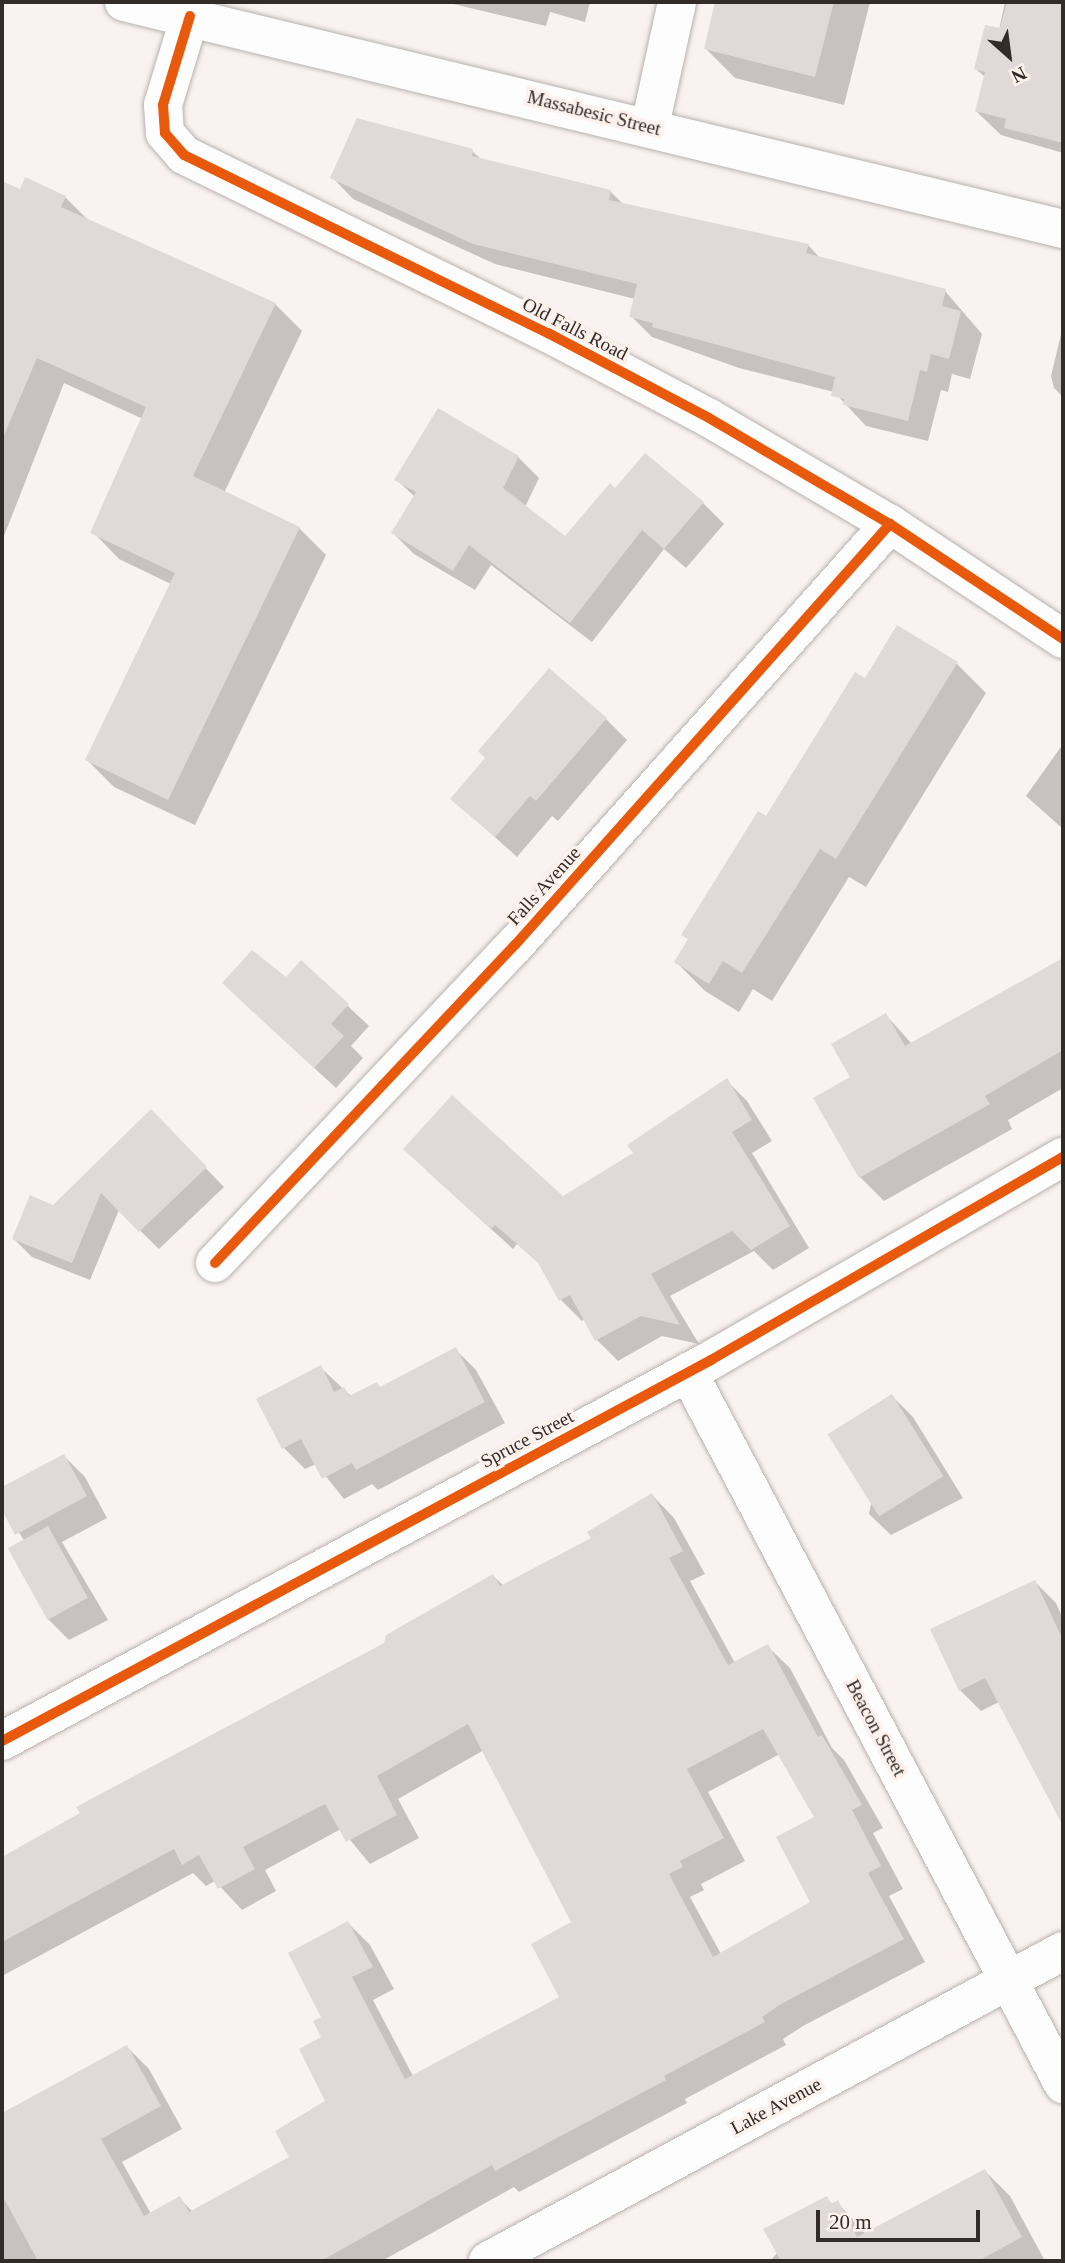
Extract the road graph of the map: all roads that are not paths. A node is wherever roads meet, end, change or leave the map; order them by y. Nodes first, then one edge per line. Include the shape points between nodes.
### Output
1 (124, 2) edge
2 (677, 2) edge
3 (190, 16) junction
4 (650, 126) junction
5 (1063, 229) edge
6 (890, 524) junction
7 (1063, 639) edge
8 (1063, 1157) edge
9 (215, 1263) dead end
10 (688, 1372) junction
11 (2, 1741) edge
12 (1063, 1951) edge
13 (1010, 1981) junction
14 (1063, 2084) edge
15 (488, 2261) edge

1 - 3 street, Massabesic Street
2 - 4 street
3 - 4 street, Massabesic Street
3 - 6 street, Old Falls Road via 163,105 165,133 184,155 548,333 709,418
4 - 5 street, Massabesic Street
6 - 7 street, Old Falls Road
6 - 9 street, Falls Avenue via 515,944
8 - 10 street, Spruce Street
10 - 11 street, Spruce Street
10 - 13 street, Beacon Street
12 - 13 street, Lake Avenue
13 - 14 street, Beacon Street
13 - 15 street, Lake Avenue

